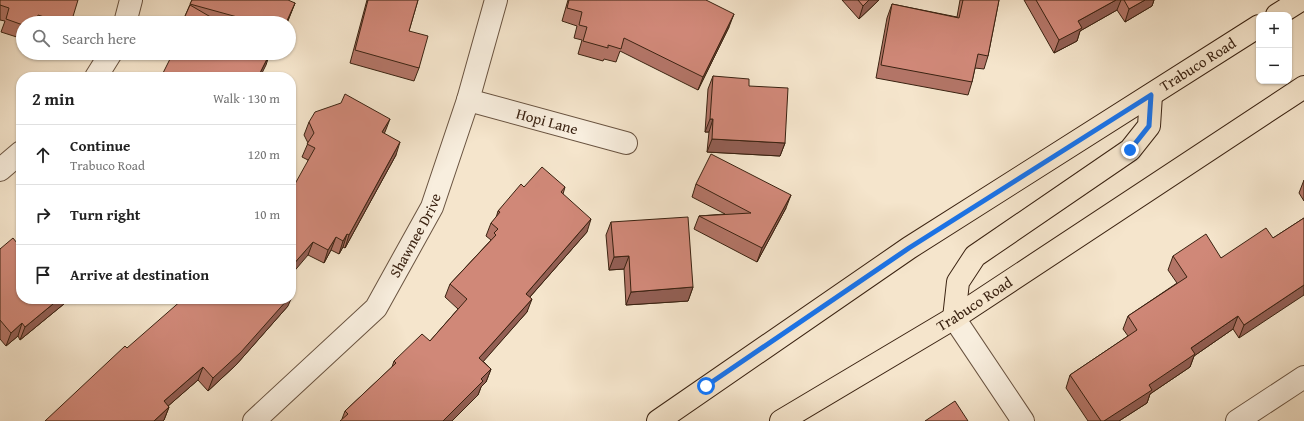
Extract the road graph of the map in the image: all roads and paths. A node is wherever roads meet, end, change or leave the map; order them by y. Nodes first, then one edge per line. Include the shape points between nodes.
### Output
1 (131, 0) edge
2 (496, 0) edge
3 (1301, 0) edge
4 (1282, 12) edge
5 (127, 16) edge
6 (1256, 28) edge
7 (107, 60) edge
8 (99, 72) edge
9 (1304, 87) edge
10 (1151, 95) junction
11 (468, 100) junction
12 (626, 143) dead end
13 (16, 156) edge
14 (0, 170) edge
15 (954, 318) junction
16 (1304, 377) edge
17 (254, 421) edge
18 (658, 421) edge
19 (781, 421) edge
20 (1023, 421) edge
21 (1237, 421) edge

1 - 5 street
2 - 11 street, Shawnee Drive
3 - 4 main road
6 - 10 main road, Trabuco Road
7 - 8 street
9 - 15 main road, Trabuco Road
10 - 15 main road via 1149,126 1130,150 974,256 958,282
10 - 18 main road, Trabuco Road via 909,248
11 - 12 street, Hopi Lane
11 - 17 street, Shawnee Drive via 432,207 376,308
13 - 14 street
15 - 19 main road, Trabuco Road
15 - 20 street
16 - 21 street

